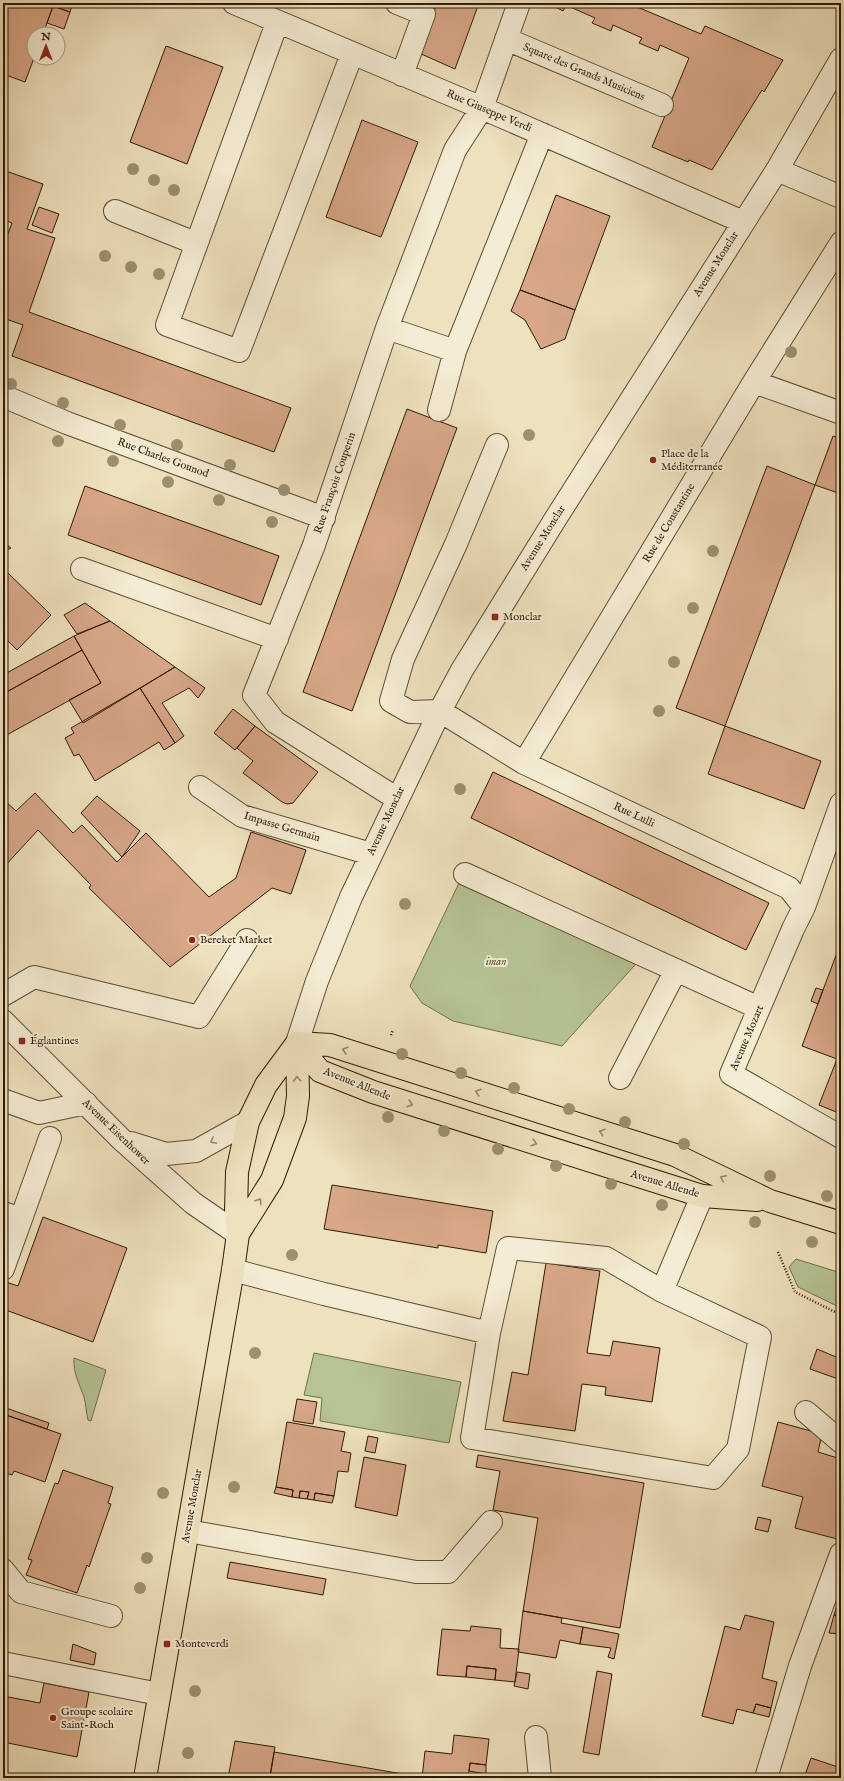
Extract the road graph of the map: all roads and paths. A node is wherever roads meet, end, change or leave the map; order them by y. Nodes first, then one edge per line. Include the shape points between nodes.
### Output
1 (234, 3) edge
2 (397, 3) edge
3 (519, 3) edge
4 (278, 23) junction
5 (506, 39) junction
6 (352, 54) junction
7 (841, 59) edge
8 (402, 75) junction
9 (662, 105) dead end
10 (482, 108) junction
11 (542, 134) junction
12 (777, 170) junction
13 (841, 197) edge
14 (115, 211) dead end
15 (743, 222) junction
16 (195, 243) junction
17 (841, 243) edge
18 (387, 328) junction
19 (455, 351) junction
20 (754, 382) junction
21 (3, 396) edge
22 (439, 410) dead end
23 (841, 413) edge
24 (497, 445) dead end
25 (324, 518) junction
26 (82, 569) dead end
27 (278, 639) junction
28 (440, 711) junction
29 (524, 763) junction
30 (200, 787) dead end
31 (396, 798) junction
32 (841, 804) edge
33 (371, 854) junction
34 (465, 874) dead end
35 (804, 907) junction
36 (247, 940) dead end
37 (676, 970) junction
38 (3, 995) edge
39 (759, 1008) junction
40 (3, 1021) edge
41 (297, 1043) junction
42 (620, 1078) dead end
43 (3, 1100) edge
44 (86, 1103) junction
45 (248, 1122) junction
46 (841, 1137) edge
47 (50, 1138) dead end
48 (122, 1140) junction
49 (702, 1196) junction
50 (770, 1201) junction
51 (12, 1216) edge
52 (841, 1223) edge
53 (238, 1234) junction
54 (778, 1252) dead end
55 (3, 1269) edge
56 (233, 1270) junction
57 (662, 1291) junction
58 (841, 1314) edge
59 (489, 1333) junction
60 (806, 1412) dead end
61 (841, 1442) edge
62 (491, 1522) dead end
63 (188, 1531) junction
64 (841, 1554) edge
65 (3, 1570) edge
66 (111, 1616) dead end
67 (3, 1663) edge
68 (159, 1694) junction
69 (536, 1737) dead end
70 (145, 1778) edge
71 (540, 1778) edge
72 (766, 1778) edge

1 - 4 street, Rue Giuseppe Verdi
2 - 8 street via 424,14
3 - 5 street, Rue François Couperin
4 - 6 street, Rue Giuseppe Verdi
4 - 16 street
5 - 9 street, Square des Grands Musiciens
5 - 10 street, Rue François Couperin
6 - 8 street, Rue Giuseppe Verdi
6 - 16 street via 239,352 167,324
7 - 12 street, Avenue Monclar
8 - 10 street, Rue Giuseppe Verdi
10 - 11 street, Rue Giuseppe Verdi
10 - 18 street, Rue François Couperin via 455,150
11 - 15 street, Rue Giuseppe Verdi
11 - 19 street
12 - 13 street
12 - 15 street, Avenue Monclar
14 - 16 street
15 - 28 street, Avenue Monclar via 556,518 462,670
17 - 20 street, Rue de Constantine
18 - 19 street
18 - 25 street, Rue François Couperin
19 - 22 street
20 - 23 street
20 - 29 street, Rue de Constantine
21 - 25 street, Rue Charles Gounod via 67,423
24 - 28 street via 456,544 402,659 391,701 410,712
25 - 27 street, Rue François Couperin
26 - 27 street
27 - 31 street, Rue François Couperin via 254,695 275,722
28 - 29 street, Rue Lulli
28 - 31 street, Avenue Monclar
29 - 35 street, Rue Lulli via 789,888
30 - 33 street, Impasse Germain via 242,816
31 - 33 street, Avenue Monclar
32 - 35 street
33 - 41 street, Avenue Monclar via 317,981
34 - 37 street
35 - 39 street, Avenue Mozart
36 - 38 street via 199,1017 34,977
37 - 39 street
37 - 42 street
39 - 46 street, Avenue Mozart via 731,1074
40 - 44 street, Avenue Eisenhower
41 - 45 main road, Avenue Monclar via 266,1085
41 -> 49 main road, Avenue Allende via 320,1071 372,1092
50 -> 41 main road, Avenue Allende via 675,1155 330,1045
53 -> 41 main road, Avenue Monclar via 272,1180 295,1118 298,1096
43 - 44 street via 39,1113
44 - 48 street, Avenue Eisenhower
45 -> 48 street via 196,1150 166,1154
45 - 53 main road, Avenue Monclar via 237,1172
47 - 51 street
48 - 53 street, Avenue Eisenhower via 192,1203
49 - 50 main road, Avenue Allende
49 - 57 street
50 - 52 main road, Avenue Allende
51 - 55 street
53 - 56 main road, Avenue Monclar
54 - 58 path via 794,1292
56 - 59 street
56 - 63 main road, Avenue Monclar
57 - 59 street via 606,1258 508,1248
57 - 59 street via 760,1336 738,1449 713,1478 472,1438
60 - 61 street
62 - 63 street via 448,1572 416,1572
63 - 68 main road, Avenue Monclar
64 - 72 street via 800,1666
65 - 66 street via 21,1592
67 - 68 street
68 - 70 main road, Avenue Monclar
69 - 71 street

